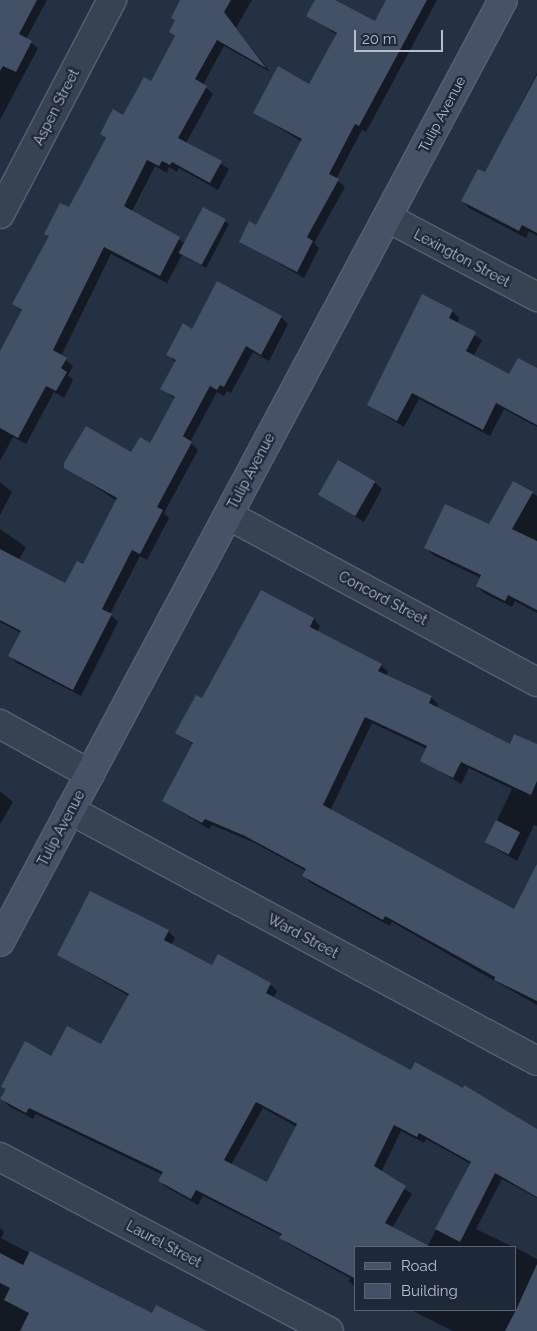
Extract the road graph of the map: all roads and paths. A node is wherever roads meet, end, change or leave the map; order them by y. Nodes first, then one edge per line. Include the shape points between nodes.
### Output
1 (112, 0) edge
2 (503, 0) edge
3 (0, 214) edge
4 (388, 218) junction
5 (537, 297) edge
6 (228, 515) junction
7 (537, 682) edge
8 (0, 724) edge
9 (90, 774) junction
10 (70, 810) junction
11 (0, 942) edge
12 (537, 1061) edge
13 (0, 1157) edge
14 (329, 1331) edge

1 - 3 street, Aspen Street
2 - 4 main road, Tulip Avenue
4 - 5 street, Lexington Street
4 - 6 main road, Tulip Avenue
6 - 7 street, Concord Street
6 - 9 main road, Tulip Avenue
8 - 9 street
9 - 10 main road, Tulip Avenue
10 - 11 main road, Tulip Avenue
10 - 12 street, Ward Street
13 - 14 street, Laurel Street

